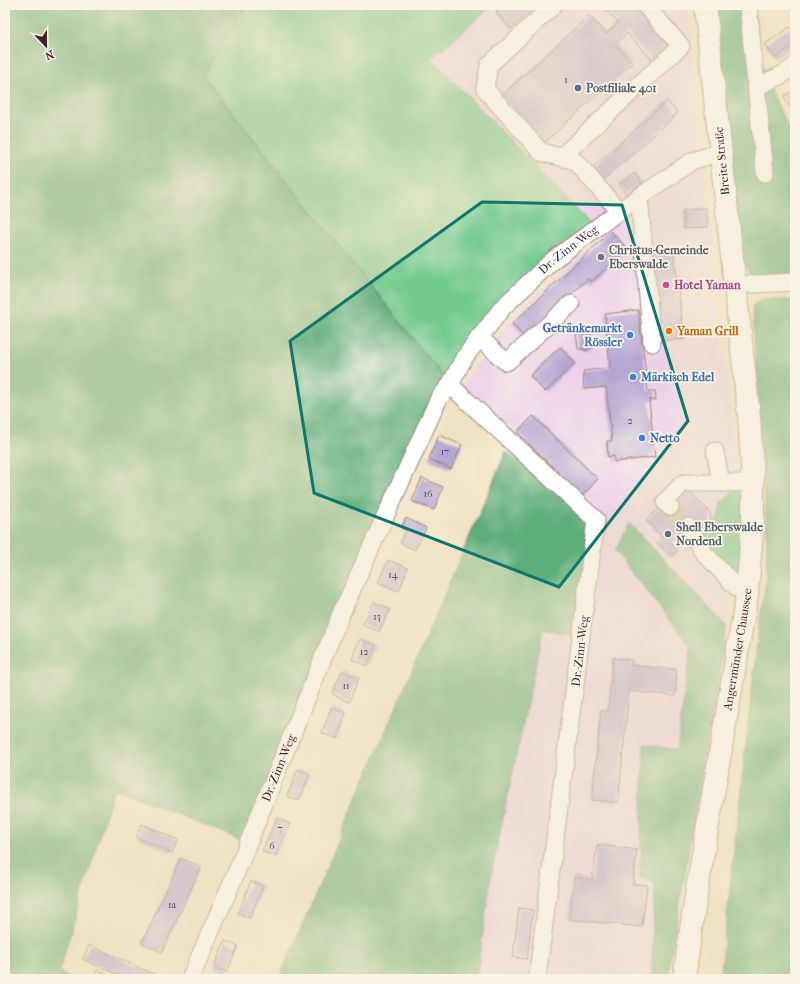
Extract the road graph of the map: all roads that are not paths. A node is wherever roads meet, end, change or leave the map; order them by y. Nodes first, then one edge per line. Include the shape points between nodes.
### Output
1 (554, 5) edge
2 (645, 5) edge
3 (705, 5) edge
4 (748, 5) edge
5 (795, 66) edge
6 (756, 87) junction
7 (721, 152) junction
8 (560, 157) junction
9 (765, 173) dead end
10 (636, 200) junction
11 (619, 211) junction
12 (795, 282) edge
13 (735, 285) junction
14 (572, 304) dead end
15 (738, 317) joint
16 (479, 338) junction
17 (652, 343) dead end
18 (450, 385) junction
19 (715, 451) dead end
20 (720, 483) junction
21 (753, 483) junction
22 (670, 507) dead end
23 (688, 527) tunnel mouth
24 (747, 595) junction
25 (190, 979) edge
26 (537, 979) edge
27 (684, 979) edge

1 - 8 street via 489,65 485,89 541,152
2 - 8 street via 681,46
3 - 7 main road, Breite Straße
4 - 6 street
5 - 6 street
6 - 9 street
7 - 10 street, Dr.-Zinn-Weg via 692,161
7 - 13 main road, Breite Straße
8 - 11 street via 575,161
10 - 11 street, Dr.-Zinn-Weg
10 - 17 street via 640,206
11 - 16 street, Dr.-Zinn-Weg via 554,260 502,307
12 - 13 street
13 - 15 main road, Breite Straße
14 - 16 street via 506,362
15 - 21 main road, Angermünder Chaussee via 749,416
16 - 18 street, Dr.-Zinn-Weg via 464,358
18 - 25 street, Dr.-Zinn-Weg via 439,398 341,614
18 - 26 street, Dr.-Zinn-Weg via 596,520
19 - 20 street
20 - 21 street
20 - 22 street via 683,483 665,502
21 - 24 main road, Angermünder Chaussee
23 - 24 street via 704,553
24 - 27 main road, Angermünder Chaussee

